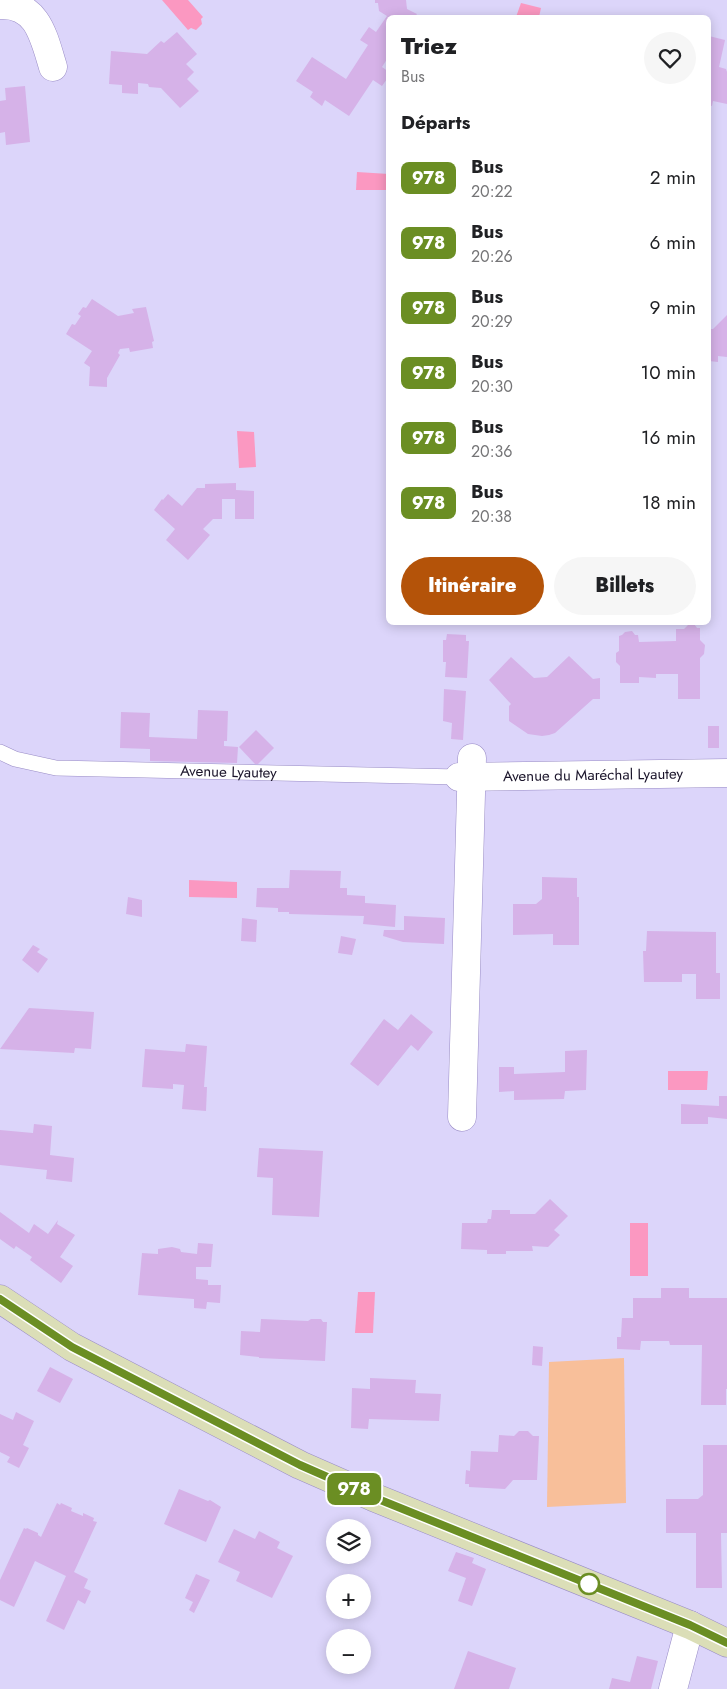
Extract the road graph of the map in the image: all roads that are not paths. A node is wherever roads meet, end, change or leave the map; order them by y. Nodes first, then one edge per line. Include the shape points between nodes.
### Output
1 (0, 5) edge
2 (53, 67) dead end
3 (0, 752) edge
4 (467, 771) junction
5 (727, 773) edge
6 (462, 1117) dead end
7 (0, 1299) edge
8 (690, 1625) junction
9 (727, 1643) edge
10 (674, 1689) edge

1 - 2 street via 15,6 29,13 42,31
3 - 4 lane, Avenue Lyautey via 15,759 56,768
4 - 5 street, Avenue du Maréchal Lyautey
4 - 6 street
7 - 8 street via 72,1347 300,1465
8 - 9 street
8 - 10 street

